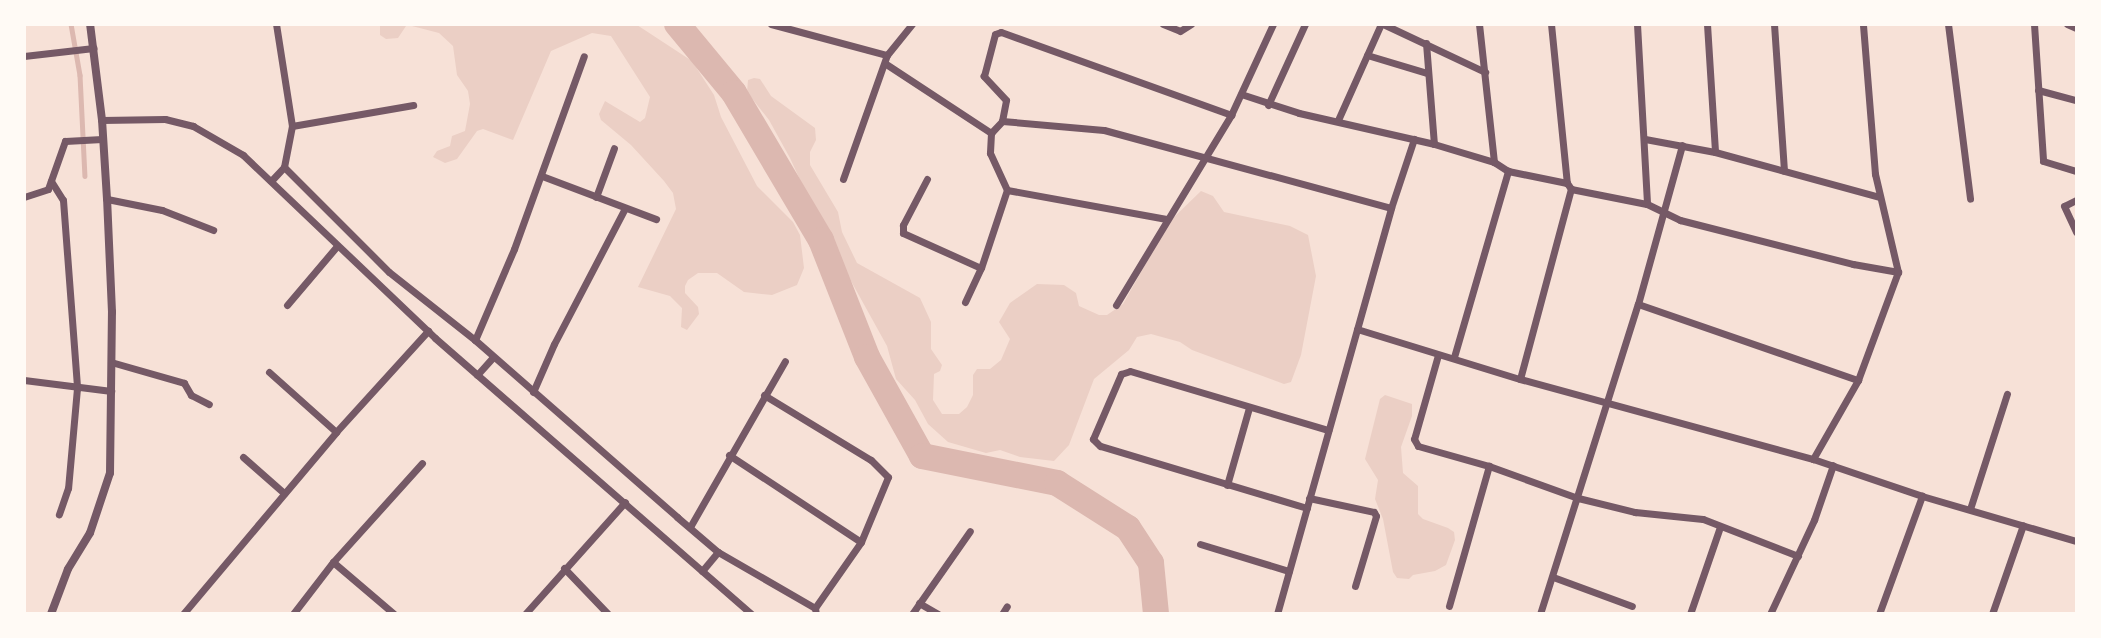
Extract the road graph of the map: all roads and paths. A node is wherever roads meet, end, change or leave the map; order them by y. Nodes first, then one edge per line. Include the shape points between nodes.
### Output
1 (90, 24) edge
2 (276, 24) edge
3 (771, 24) edge
4 (912, 24) edge
5 (1163, 24) edge
6 (1191, 24) edge
7 (1273, 24) edge
8 (1305, 24) edge
9 (1382, 24) edge
10 (1479, 24) edge
11 (1551, 24) edge
12 (1637, 24) edge
13 (1707, 24) edge
14 (1774, 24) edge
15 (1948, 24) edge
16 (2034, 24) edge
17 (2067, 24) edge
18 (1863, 25) edge
19 (2077, 28) edge
20 (1426, 43) junction
21 (90, 48) junction
22 (887, 55) junction
23 (1367, 55) junction
24 (24, 56) edge
25 (584, 56) dead end
26 (886, 64) junction
27 (1485, 72) junction
28 (1427, 73) junction
29 (2038, 90) junction
30 (1241, 94) junction
31 (2077, 100) edge
32 (413, 105) dead end
33 (1268, 105) junction
34 (1231, 115) junction
35 (102, 120) junction
36 (1338, 120) junction
37 (1002, 121) junction
38 (292, 126) junction
39 (991, 133) junction
40 (102, 139) junction
41 (1414, 139) junction
42 (1645, 139) junction
43 (1434, 144) junction
44 (1682, 145) junction
45 (614, 148) dead end
46 (1715, 152) junction
47 (1206, 158) junction
48 (1493, 162) junction
49 (284, 167) junction
50 (1508, 171) junction
51 (1784, 171) junction
52 (2077, 171) edge
53 (542, 176) junction
54 (843, 179) dead end
55 (927, 179) dead end
56 (51, 181) junction
57 (271, 181) junction
58 (1569, 186) junction
59 (1007, 190) junction
60 (24, 197) edge
61 (596, 197) junction
62 (1880, 197) junction
63 (107, 199) junction
64 (1970, 199) dead end
65 (2077, 200) edge
66 (1647, 204) junction
67 (625, 208) junction
68 (1391, 208) junction
69 (1665, 213) junction
70 (656, 219) dead end
71 (1166, 219) junction
72 (213, 230) dead end
73 (2077, 232) edge
74 (337, 246) junction
75 (981, 268) junction
76 (1898, 272) junction
77 (965, 302) dead end
78 (1638, 304) junction
79 (287, 305) dead end
80 (1116, 305) dead end
81 (1357, 329) junction
82 (428, 331) junction
83 (475, 340) junction
84 (1438, 355) junction
85 (493, 357) junction
86 (1454, 358) junction
87 (111, 362) junction
88 (785, 362) dead end
89 (269, 372) dead end
90 (477, 376) junction
91 (1520, 379) junction
92 (24, 380) edge
93 (1858, 380) junction
94 (77, 388) junction
95 (110, 391) junction
96 (533, 392) junction
97 (2007, 394) dead end
98 (764, 395) junction
99 (209, 404) dead end
100 (1607, 404) junction
101 (1249, 408) junction
102 (1328, 430) junction
103 (335, 432) junction
104 (729, 455) junction
105 (243, 457) dead end
106 (1813, 459) junction
107 (422, 463) dead end
108 (1833, 465) junction
109 (1489, 466) junction
110 (1227, 485) junction
111 (284, 494) junction
112 (1922, 496) junction
113 (1310, 498) junction
114 (1578, 498) junction
115 (625, 502) junction
116 (1307, 508) junction
117 (1970, 509) junction
118 (59, 514) dead end
119 (2023, 525) junction
120 (690, 527) junction
121 (1720, 527) junction
122 (970, 531) dead end
123 (2077, 541) edge
124 (861, 542) junction
125 (1200, 544) dead end
126 (718, 552) junction
127 (1798, 556) junction
128 (332, 562) junction
129 (564, 568) junction
130 (702, 571) junction
131 (1289, 571) junction
132 (1553, 577) junction
133 (1355, 586) dead end
134 (919, 603) junction
135 (1007, 606) dead end
136 (1449, 606) dead end
137 (1632, 606) dead end
138 (815, 611) edge
139 (51, 614) edge
140 (183, 614) edge
141 (293, 614) edge
142 (394, 614) edge
143 (525, 614) edge
144 (608, 614) edge
145 (751, 614) edge
146 (912, 614) edge
147 (937, 614) edge
148 (1002, 614) edge
149 (1278, 614) edge
150 (1541, 614) edge
151 (1690, 614) edge
152 (1770, 614) edge
153 (1879, 614) edge
154 (1992, 614) edge

1 - 21 street
2 - 38 street
3 - 22 street
4 - 22 street
5 - 6 street via 1180,31
7 - 30 street
8 - 33 street
9 - 20 street
9 - 23 street
10 - 27 street
11 - 58 street
12 - 42 street
13 - 46 street
14 - 51 street
15 - 64 street
16 - 29 street
17 - 19 street
18 - 62 street
20 - 27 street
20 - 28 street
21 - 24 street
21 - 35 street
22 - 26 street
23 - 28 street
23 - 36 street
25 - 53 street
26 - 39 street
26 - 54 street
27 - 48 street
28 - 43 street
29 - 31 street
29 - 52 street via 2043,161
30 - 33 street
30 - 34 street
32 - 38 street
33 - 36 street
34 - 37 street via 1000,32 995,34 984,76 1006,100
34 - 47 street
35 - 40 street
35 - 57 street via 165,119 193,126 243,155
36 - 41 street
37 - 39 street
37 - 47 street via 1104,130
38 - 49 street
39 - 59 street via 990,153
40 - 56 street via 68,139 62,144
40 - 63 street
41 - 43 street
41 - 68 street
42 - 44 street
42 - 66 street
43 - 48 street
44 - 46 street
44 - 69 street
45 - 61 street
46 - 51 street
47 - 68 street
47 - 71 street
48 - 50 street
49 - 57 street
49 - 83 street via 390,272
50 - 58 street
50 - 86 street
51 - 62 street
53 - 61 street
53 - 83 street
55 - 75 street via 903,225 904,233
56 - 60 street via 39,195
56 - 94 street via 63,200
57 - 74 street
58 - 66 street
58 - 91 street
59 - 71 street
59 - 75 street
61 - 67 street
62 - 76 street
63 - 72 street via 162,210
63 - 87 street
65 - 73 street via 2063,206
66 - 69 street
67 - 70 street
67 - 96 street
68 - 81 street
69 - 76 street
69 - 78 street
71 - 80 street
74 - 79 street
74 - 82 street
75 - 77 street
76 - 93 street
78 - 93 street
78 - 100 street
81 - 84 street
81 - 102 street
82 - 90 street
82 - 103 street
83 - 85 street
84 - 86 street
84 - 109 street via 1415,439 1418,446
85 - 90 street
85 - 96 street
86 - 91 street
87 - 95 street
87 - 99 street via 184,383 191,395
88 - 98 street
89 - 103 street
90 - 115 street
91 - 100 street
92 - 94 street
93 - 106 street
94 - 95 street
94 - 118 street via 68,488
95 - 139 street via 107,486
96 - 120 street
97 - 117 street
98 - 104 street
98 - 124 street via 885,471 887,484
100 - 106 street
100 - 114 street
101 - 102 street
101 - 110 street
101 - 110 street via 1125,372 1093,439 1100,446
102 - 113 street
103 - 111 street
104 - 120 street
104 - 124 street
105 - 111 street
106 - 108 street
107 - 128 street
108 - 112 street
108 - 127 street
109 - 114 street
109 - 136 street
110 - 116 street
111 - 140 street
112 - 117 street
112 - 153 street
113 - 116 street
113 - 133 street via 1374,512
114 - 121 street via 1635,512 1703,519
114 - 132 street
115 - 129 street
115 - 130 street
116 - 131 street
117 - 119 street
119 - 123 street
119 - 154 street
120 - 126 street
121 - 127 street
121 - 151 street
122 - 134 street
124 - 138 street
125 - 131 street
126 - 130 street
126 - 138 street
127 - 152 street
128 - 141 street
128 - 142 street
129 - 143 street
129 - 144 street
130 - 145 street
131 - 149 street
132 - 137 street
132 - 150 street
134 - 146 street
134 - 147 street
135 - 148 street

